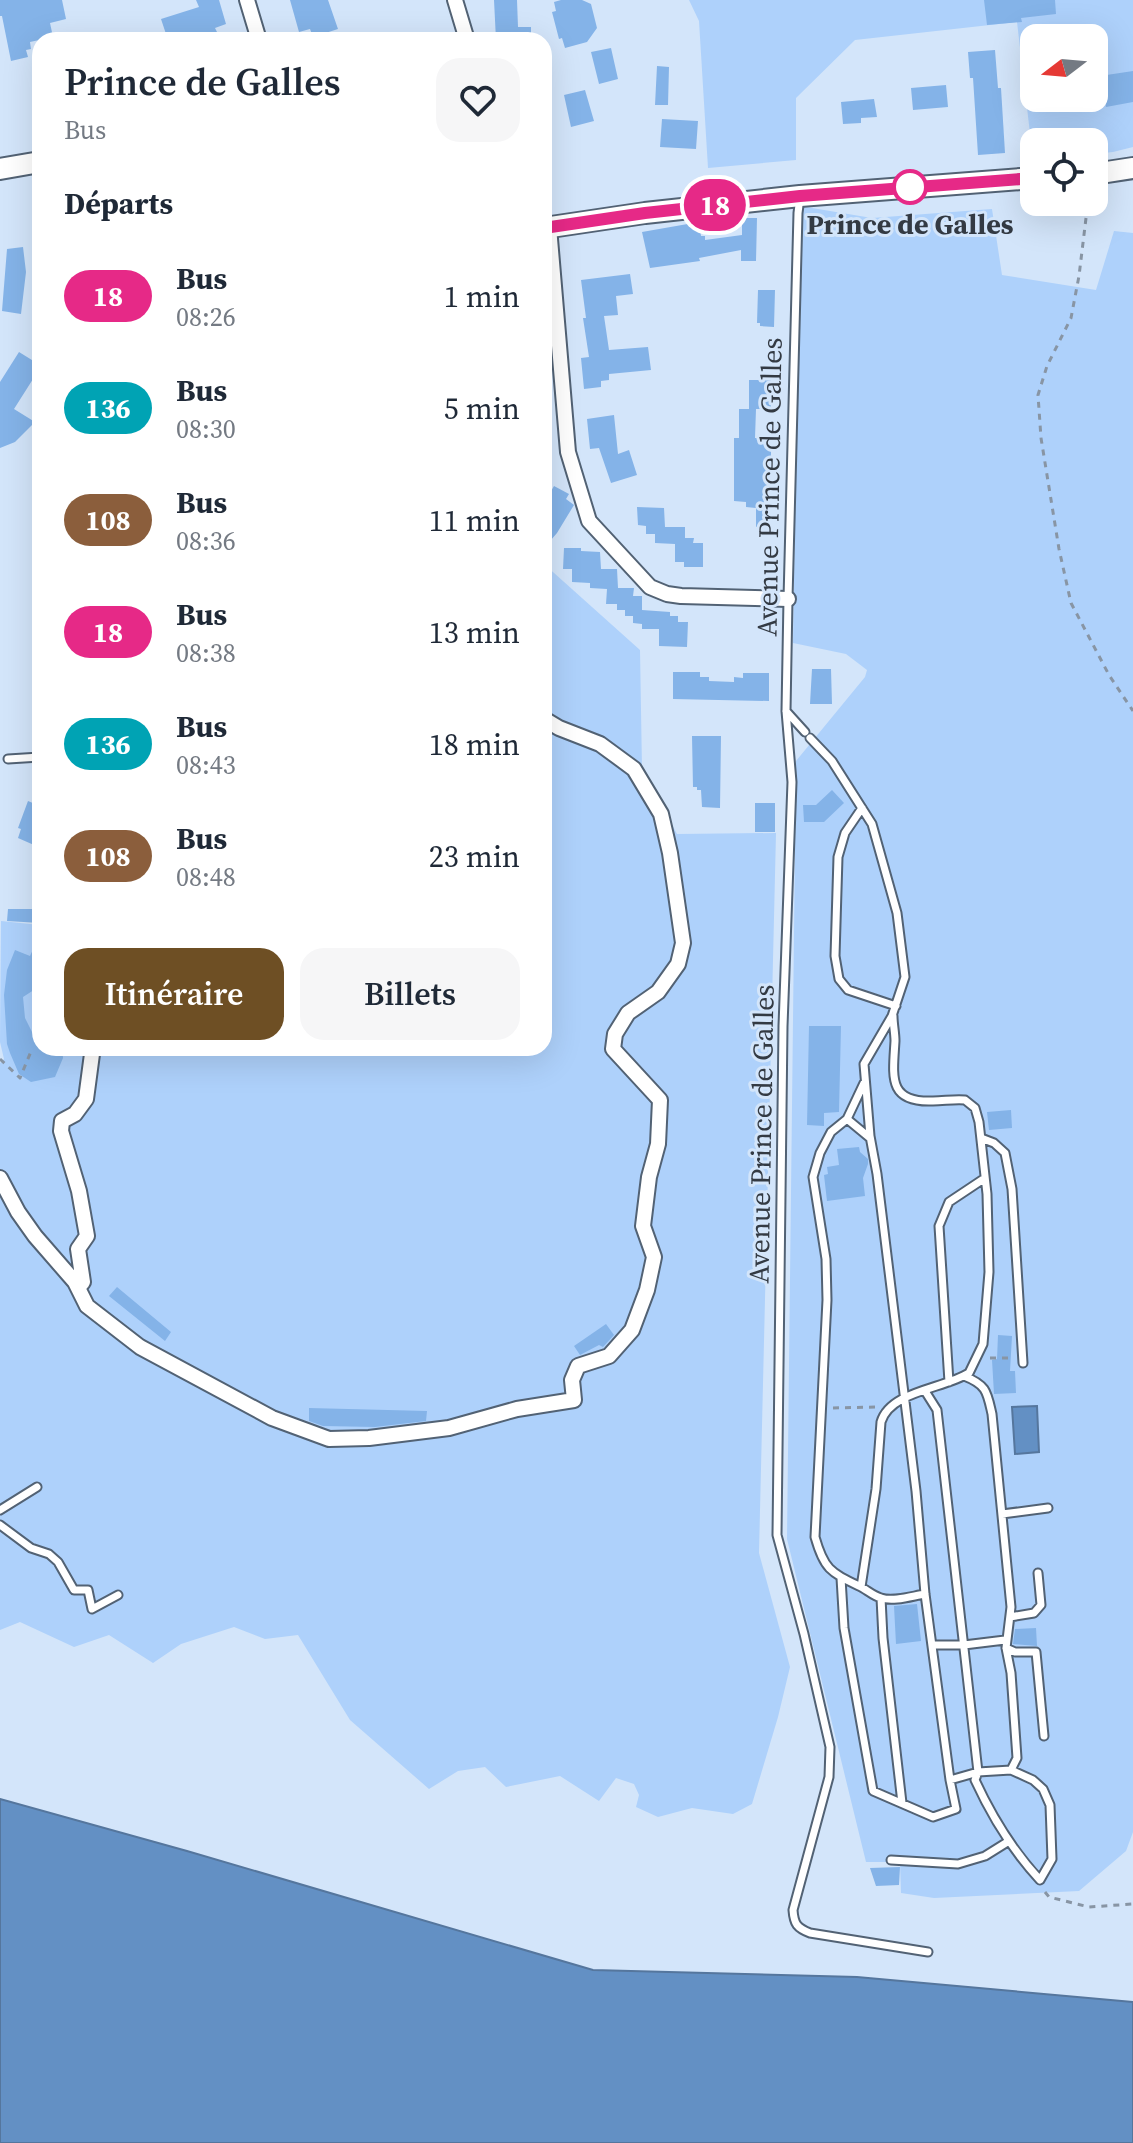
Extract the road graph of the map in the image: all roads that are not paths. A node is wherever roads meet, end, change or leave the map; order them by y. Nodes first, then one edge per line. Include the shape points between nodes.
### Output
1 (247, 0) edge
2 (455, 0) edge
3 (257, 32) edge
4 (465, 32) edge
5 (32, 163) edge
6 (1133, 168) edge
7 (0, 169) edge
8 (1108, 172) edge
9 (1020, 179) edge
10 (800, 196) junction
11 (552, 227) edge
12 (552, 289) edge
13 (788, 599) junction
14 (786, 711) junction
15 (552, 724) edge
16 (32, 758) edge
17 (8, 759) dead end
18 (862, 808) junction
19 (896, 1006) junction
20 (892, 1016) junction
21 (92, 1056) edge
22 (865, 1081) junction
23 (847, 1119) junction
24 (981, 1138) junction
25 (871, 1139) junction
26 (0, 1178) edge
27 (985, 1178) junction
28 (78, 1288) junction
29 (1023, 1360) road end
30 (964, 1376) junction
31 (949, 1382) junction
32 (925, 1391) junction
33 (904, 1396) junction
34 (37, 1487) dead end
35 (1048, 1508) dead end
36 (0, 1510) edge
37 (1002, 1514) junction
38 (0, 1525) edge
39 (1038, 1573) dead end
40 (841, 1578) junction
41 (861, 1587) junction
42 (925, 1594) junction
43 (118, 1595) dead end
44 (881, 1598) junction
45 (1010, 1617) junction
46 (1006, 1644) junction
47 (932, 1645) junction
48 (964, 1645) junction
49 (1044, 1736) dead end
50 (1011, 1770) junction
51 (978, 1772) junction
52 (950, 1780) junction
53 (902, 1803) junction
54 (1009, 1841) junction
55 (891, 1860) dead end
56 (928, 1952) dead end

1 - 3 street
2 - 4 street
5 - 7 main road
6 - 8 main road
9 - 10 main road
10 - 11 main road
10 - 13 lane, Avenue Prince de Galles
12 - 13 street via 568,452 589,521 650,587 667,594
13 - 14 lane, Avenue Prince de Galles
14 - 18 lane via 832,761
14 - 56 lane, Avenue Prince de Galles via 792,782 783,1026 777,1535 830,1747 829,1777 796,1897 794,1923 810,1933
15 - 28 street via 600,744 634,769 661,814 683,943 678,964 658,992 628,1013 613,1049 660,1100 643,1226 654,1257 647,1290 632,1330 609,1356 578,1366 572,1380 574,1400 449,1428 329,1439 272,1418 140,1347 87,1306
16 - 17 lane
18 - 19 lane via 872,824 897,913 905,977
18 - 19 lane via 845,833 838,857 835,956 839,979 848,990
19 - 20 lane
20 - 22 lane via 864,1064
20 - 24 lane via 896,1089 914,1100 965,1100 975,1108
21 - 28 street via 86,1099 62,1121 61,1131 87,1236 78,1249 83,1282
22 - 23 lane
22 - 25 lane
23 - 25 lane
23 - 40 lane via 831,1132 813,1177 827,1286 815,1537 827,1568
24 - 27 lane
24 - 29 lane via 1005,1153 1012,1189
25 - 33 lane
26 - 28 street via 18,1212
27 - 30 lane via 989,1272 983,1344
27 - 31 lane via 949,1202 939,1226
30 - 31 lane
30 - 37 lane via 980,1382 987,1394
31 - 32 lane
32 - 33 lane
32 - 48 lane via 937,1410
33 - 41 lane via 889,1406 881,1422
33 - 42 lane
34 - 36 lane
35 - 37 lane
37 - 45 lane
38 - 43 lane via 58,1562 74,1590 88,1590 92,1609
39 - 45 lane via 1041,1605 1034,1613
40 - 41 lane
40 - 53 lane via 844,1628 873,1791
41 - 44 lane
42 - 44 lane
42 - 47 lane
44 - 53 lane
45 - 46 lane
46 - 48 lane
46 - 49 lane via 1015,1652 1036,1652
46 - 50 lane via 1017,1758
47 - 48 lane
47 - 52 lane
48 - 51 lane
50 - 51 lane
50 - 54 lane via 1033,1780 1050,1805 1052,1859 1040,1880
51 - 52 lane
51 - 54 lane via 975,1780
52 - 53 lane via 956,1809 933,1817
54 - 55 lane via 958,1864

